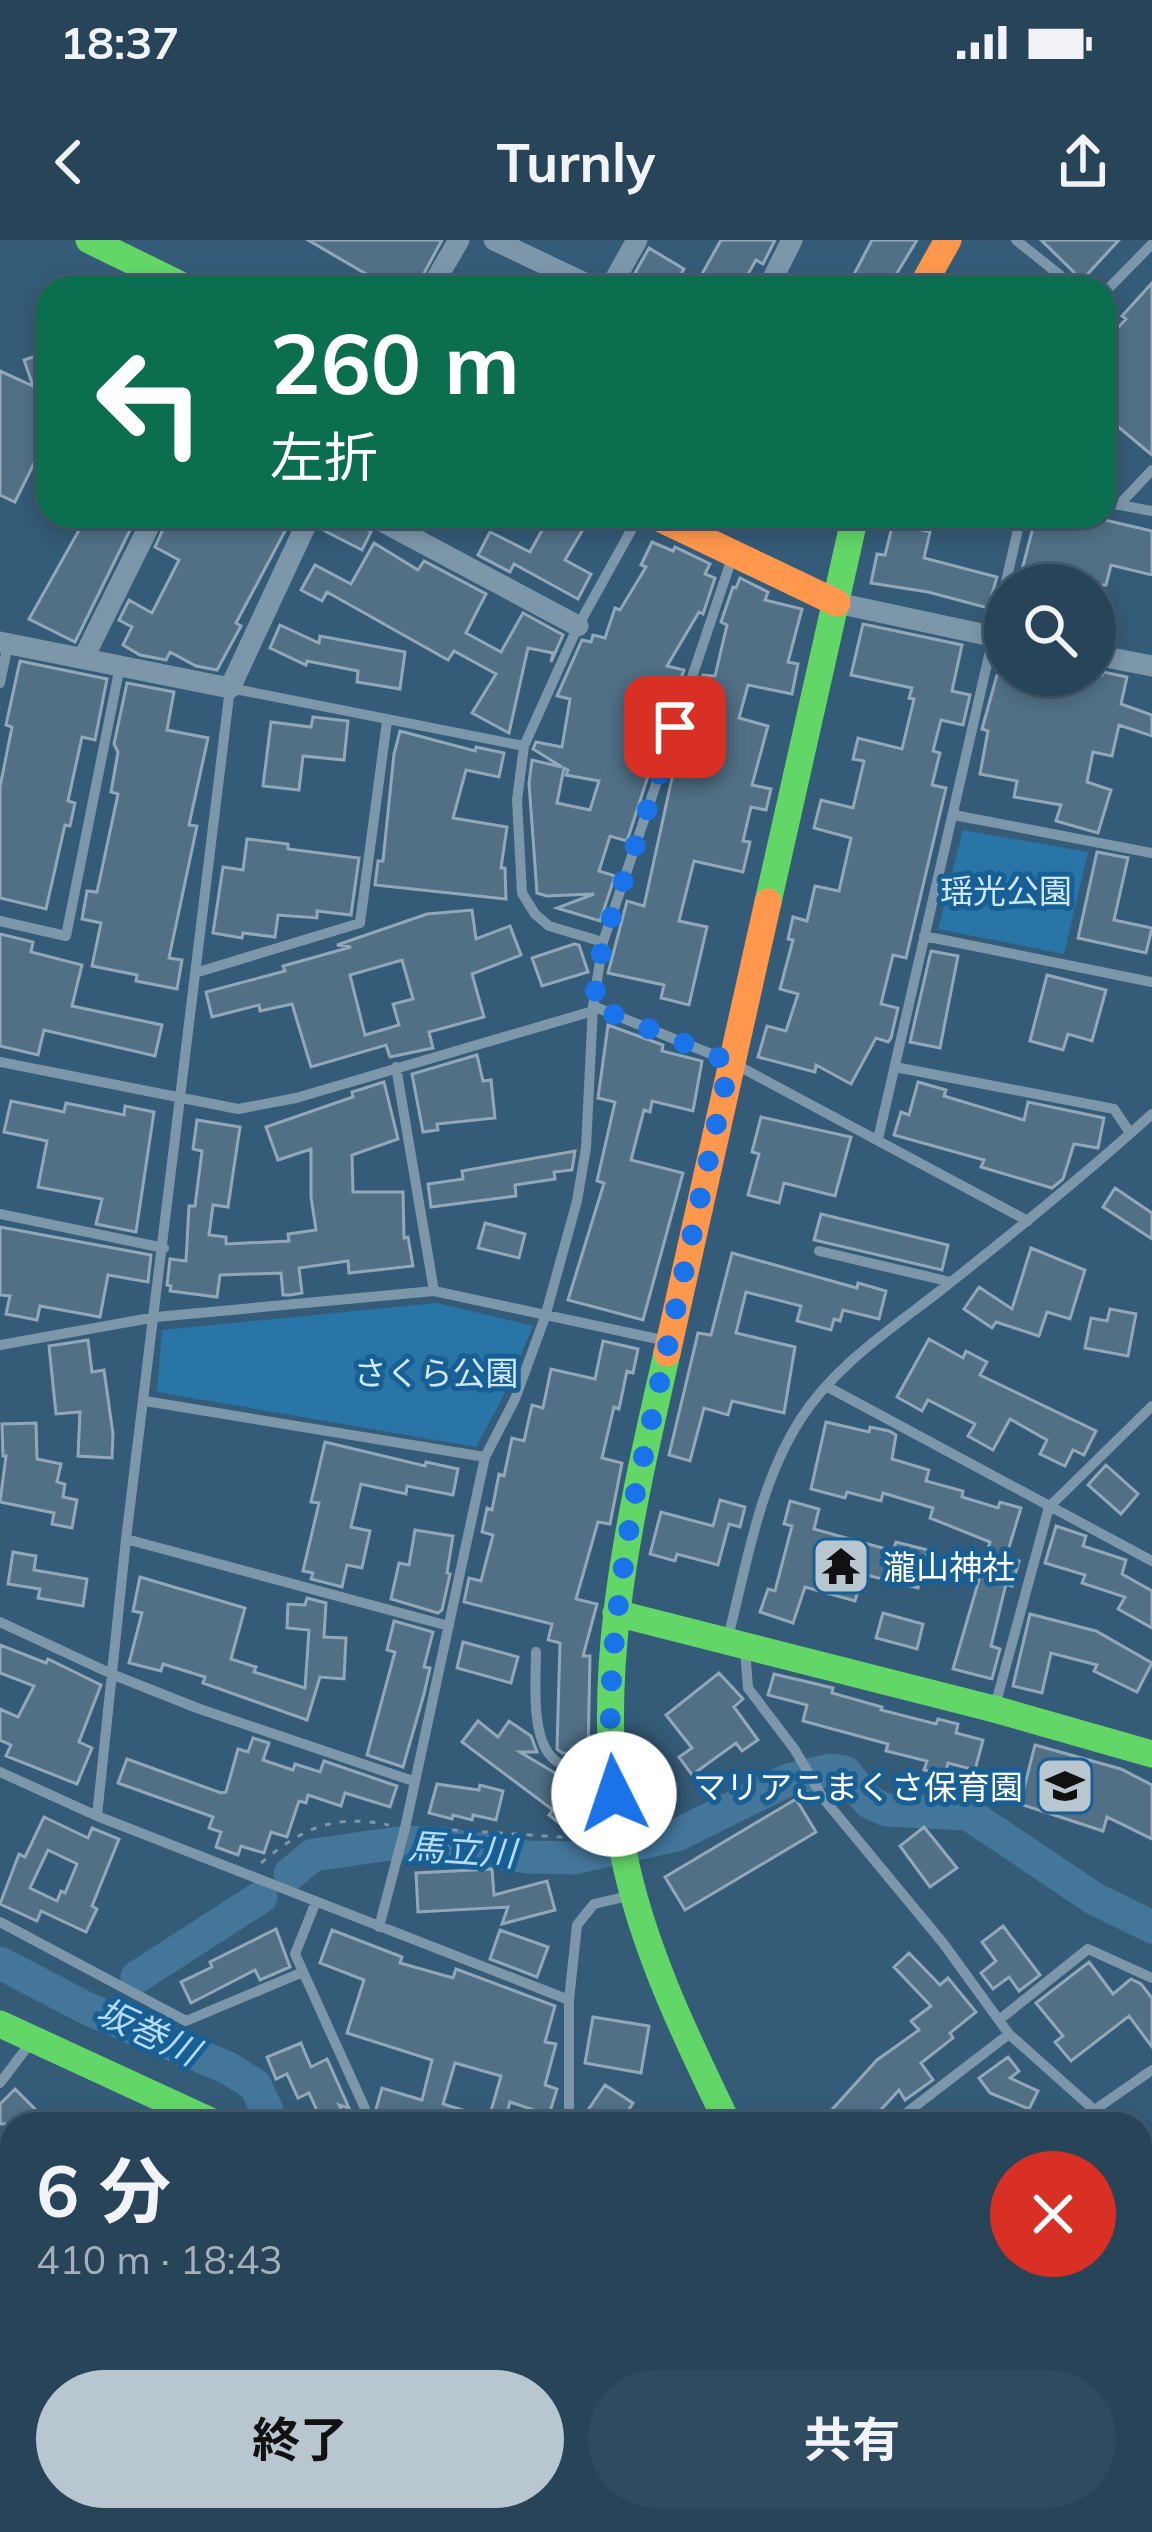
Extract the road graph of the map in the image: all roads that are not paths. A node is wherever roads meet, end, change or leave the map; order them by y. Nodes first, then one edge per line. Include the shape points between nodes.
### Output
1 (89, 240) edge
2 (459, 240) edge
3 (494, 240) edge
4 (637, 240) edge
5 (793, 240) edge
6 (948, 240) edge
7 (1016, 240) edge
8 (1152, 244) edge
9 (162, 276) edge
10 (438, 276) edge
11 (570, 276) edge
12 (617, 276) edge
13 (774, 276) edge
14 (928, 276) edge
15 (1061, 276) edge
16 (1116, 281) edge
17 (1152, 470) edge
18 (1116, 504) edge
19 (1119, 505) junction
20 (1152, 511) edge
21 (148, 528) edge
22 (304, 528) edge
23 (394, 528) edge
24 (632, 528) edge
25 (679, 528) edge
26 (852, 528) edge
27 (1019, 528) edge
28 (733, 555) junction
29 (1012, 564) edge
30 (836, 603) junction
31 (578, 626) junction
32 (984, 635) edge
33 (4, 643) edge
34 (84, 657) junction
35 (1116, 659) edge
36 (120, 666) junction
37 (1152, 666) edge
38 (0, 683) edge
39 (230, 688) junction
40 (984, 694) edge
41 (388, 721) junction
42 (524, 746) junction
43 (954, 815) junction
44 (1152, 853) edge
45 (0, 921) edge
46 (924, 936) junction
47 (603, 942) junction
48 (195, 973) junction
49 (1152, 982) edge
50 (593, 1008) junction
51 (0, 1062) edge
52 (730, 1062) junction
53 (396, 1067) junction
54 (895, 1067) junction
55 (178, 1099) junction
56 (1152, 1114) edge
57 (1130, 1133) junction
58 (878, 1139) junction
59 (0, 1214) edge
60 (1028, 1221) junction
61 (164, 1248) junction
62 (819, 1251) dead end
63 (951, 1282) junction
64 (434, 1292) junction
65 (156, 1317) junction
66 (545, 1317) junction
67 (670, 1341) junction
68 (0, 1346) edge
69 (826, 1385) junction
70 (145, 1401) junction
71 (1152, 1406) edge
72 (485, 1457) junction
73 (1049, 1507) junction
74 (126, 1539) junction
75 (1152, 1561) edge
76 (616, 1613) junction
77 (0, 1622) edge
78 (449, 1626) junction
79 (736, 1642) junction
80 (536, 1652) dead end
81 (114, 1676) junction
82 (994, 1709) junction
83 (1152, 1754) edge
84 (611, 1764) junction
85 (0, 1772) edge
86 (413, 1781) junction
87 (97, 1816) junction
88 (632, 1882) junction
89 (315, 1904) junction
90 (0, 1922) edge
91 (380, 1927) junction
92 (303, 1972) junction
93 (1152, 1978) edge
94 (569, 2000) junction
95 (999, 2020) junction
96 (0, 2024) edge
97 (1009, 2034) junction
98 (33, 2039) junction
99 (1152, 2070) edge
100 (0, 2083) edge
101 (1096, 2109) junction
102 (191, 2112) edge
103 (367, 2112) edge
104 (569, 2112) edge
105 (722, 2112) edge
106 (908, 2112) edge
107 (1099, 2112) edge

1 - 9 street
2 - 10 street
3 - 11 street
4 - 12 street
5 - 13 street
6 - 14 street
7 - 15 lane
8 - 16 lane
17 - 19 lane
18 - 19 lane
19 - 20 lane
21 - 34 street
22 - 39 street
23 - 31 street
24 - 31 lane
25 - 28 street
26 - 30 street
27 - 29 lane
28 - 30 street
28 - 47 lane
30 - 32 street
30 - 52 street
31 - 42 lane
33 - 34 street
33 - 38 lane
34 - 36 street
35 - 37 street
36 - 39 street
36 - 45 lane via 66,936
39 - 41 lane
39 - 48 lane
40 - 43 lane
41 - 42 lane
41 - 48 lane via 360,923
42 - 47 lane via 517,800 522,892 549,926
43 - 44 lane
43 - 46 lane
46 - 49 lane
46 - 54 lane
47 - 50 lane
48 - 55 lane
50 - 52 lane
50 - 53 lane
50 - 66 lane via 586,1148
51 - 55 lane
52 - 58 lane
52 - 67 street
53 - 55 lane via 238,1109
53 - 64 lane
54 - 57 lane via 1114,1109
54 - 58 lane
55 - 61 lane
56 - 57 lane
57 - 60 lane
58 - 60 lane
59 - 61 lane
60 - 63 lane
61 - 65 lane
62 - 63 lane
63 - 69 lane
64 - 65 lane
64 - 66 lane
65 - 68 lane
65 - 70 lane
66 - 67 lane
66 - 72 lane
67 - 76 street
69 - 73 lane
69 - 79 lane via 773,1472
70 - 72 lane
70 - 74 lane
71 - 73 lane
72 - 78 lane
73 - 75 lane
73 - 82 lane
74 - 78 lane
74 - 81 lane
76 - 79 street
76 - 84 street
77 - 81 lane
78 - 86 lane
79 - 82 street
79 - 95 lane via 748,1688 823,1798
80 - 84 lane via 536,1722 554,1761
81 - 86 lane
81 - 87 lane
82 - 83 street
84 - 88 street
85 - 87 lane
86 - 91 lane
87 - 89 lane
88 - 94 lane via 578,1924
88 - 105 street via 676,2017
89 - 91 lane
89 - 92 lane via 295,1954
90 - 92 lane via 186,2021
91 - 94 lane
92 - 103 lane
93 - 95 lane via 1088,1949
94 - 104 lane
95 - 97 lane
96 - 98 street
97 - 101 lane
97 - 106 lane
98 - 100 lane
98 - 102 street
99 - 101 lane
101 - 107 lane

